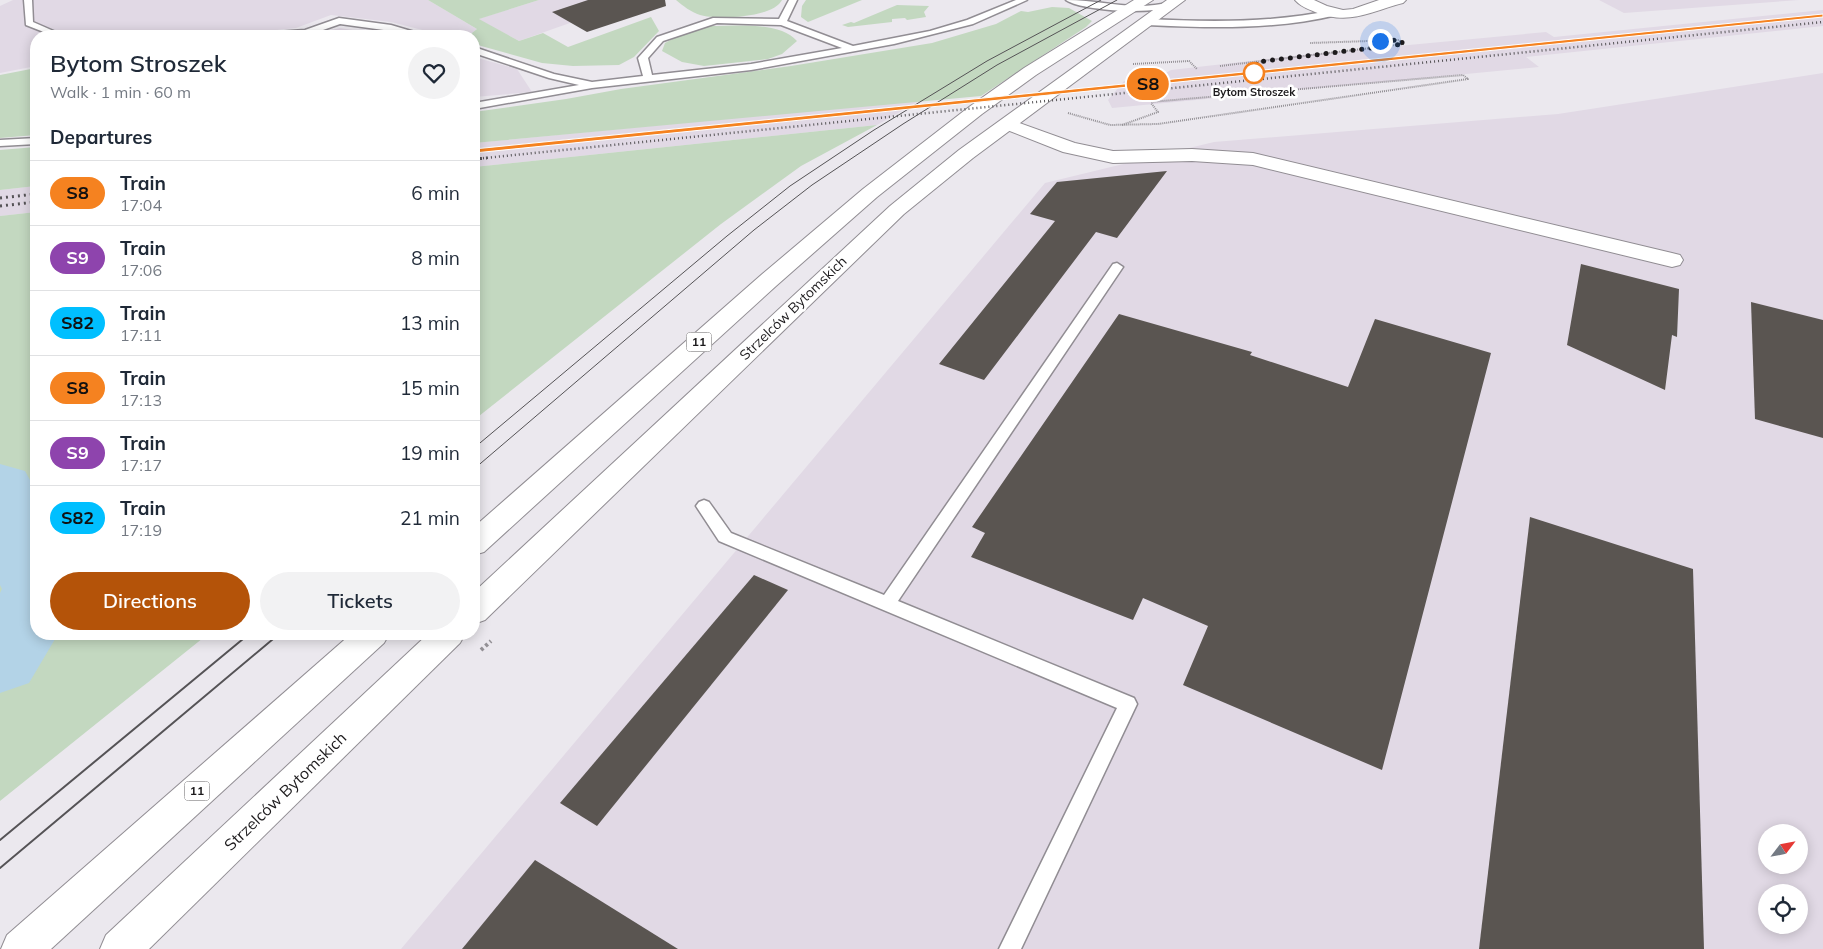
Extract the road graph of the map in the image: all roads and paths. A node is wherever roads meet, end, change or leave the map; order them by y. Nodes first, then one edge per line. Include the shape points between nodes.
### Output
1 (28, 0) edge
2 (794, 0) edge
3 (1023, 0) edge
4 (1070, 0) edge
5 (1145, 0) edge
6 (1303, 0) edge
7 (1392, 0) edge
8 (1175, 2) edge
9 (1123, 4) edge
10 (1334, 13) junction
11 (1093, 16) junction
12 (782, 22) junction
13 (1140, 27) junction
14 (46, 30) edge
15 (314, 30) edge
16 (399, 30) edge
17 (1309, 43) dead end
18 (850, 48) junction
19 (480, 52) edge
20 (1131, 64) dead end
21 (1220, 66) dead end
22 (1197, 69) dead end
23 (648, 79) junction
24 (592, 85) junction
25 (480, 105) edge
26 (1064, 112) dead end
27 (1008, 124) junction
28 (1119, 126) junction
29 (30, 141) edge
30 (0, 143) edge
31 (1672, 260) dead end
32 (1117, 267) dead end
33 (704, 506) dead end
34 (480, 539) edge
35 (887, 604) junction
36 (480, 605) edge
37 (366, 640) edge
38 (443, 640) edge
39 (21, 949) edge
40 (120, 949) edge
41 (1010, 949) edge

1 - 14 lane via 29,23
2 - 12 lane
3 - 18 lane via 970,22 932,33
4 - 11 lane
5 - 9 main road, 11
6 - 10 main road
7 - 10 main road via 1354,14
8 - 9 lane via 1146,9
8 - 13 main road, Strzelców Bytomskich
9 - 11 main road, 11
9 - 11 lane
9 - 13 lane via 1136,17
10 - 13 lane via 1309,19
11 - 34 main road, 11 via 1032,70 928,145 830,225
12 - 18 lane
12 - 23 lane via 716,20 660,38 643,58
13 - 27 main road, Strzelców Bytomskich
15 - 16 lane via 339,21
17 - 21 path via 1399,40 1404,44
18 - 23 lane via 751,68
19 - 24 lane via 552,76
20 - 22 path via 1188,61
23 - 24 lane
24 - 25 lane
26 - 28 path
27 - 31 main road via 1070,148 1113,158 1192,155 1253,159
27 - 36 main road, Strzelców Bytomskich via 897,210
28 - 28 path via 1158,112 1151,102 1462,75 1468,79 1158,124
29 - 30 lane
32 - 35 lane
33 - 35 lane via 725,537
35 - 41 lane via 1128,704
37 - 39 main road, 11
38 - 40 main road, Strzelców Bytomskich

